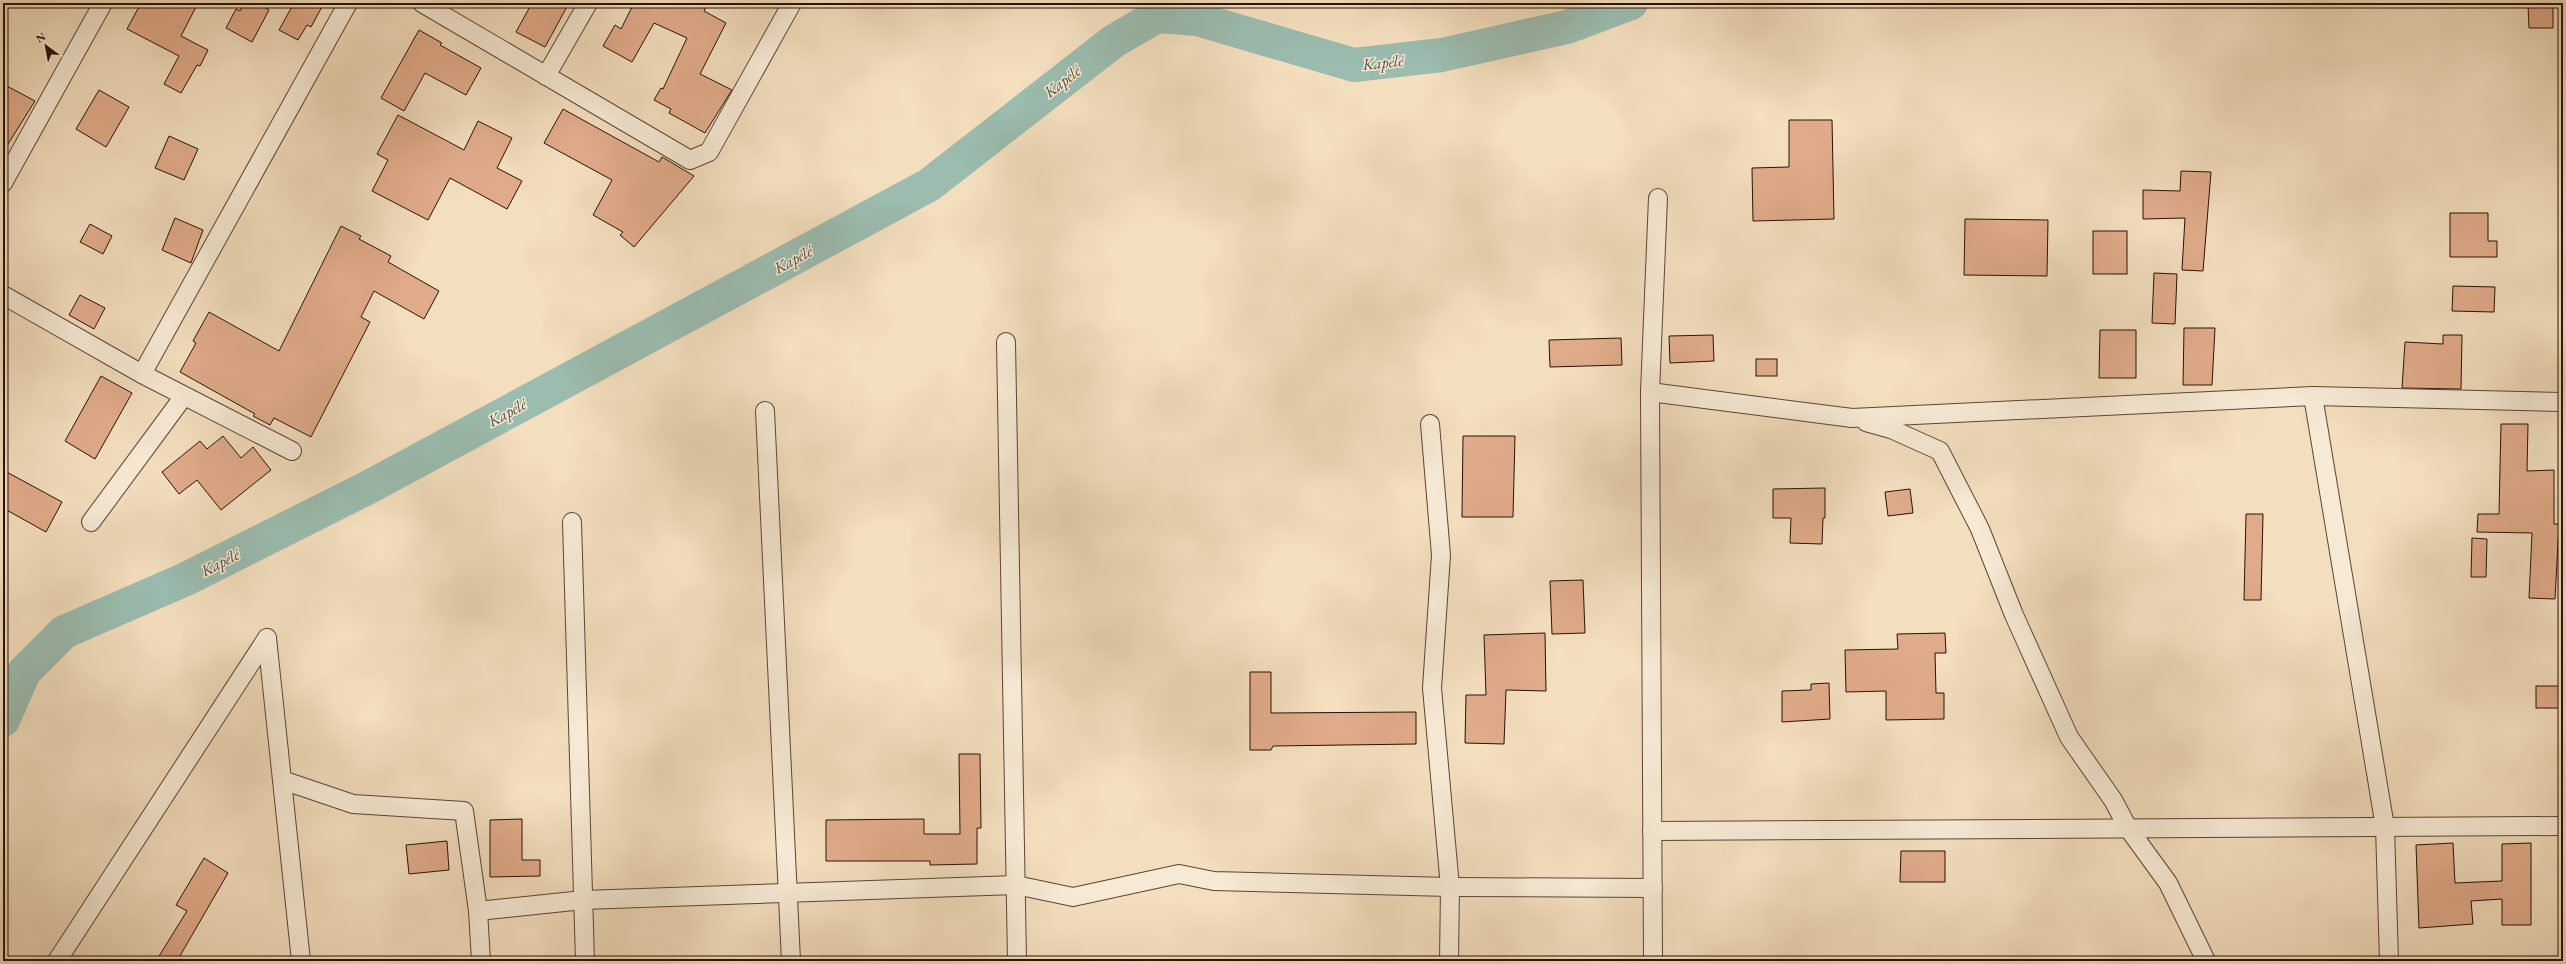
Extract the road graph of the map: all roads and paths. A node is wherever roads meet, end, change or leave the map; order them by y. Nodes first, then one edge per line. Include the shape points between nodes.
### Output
1 (103, 3) edge
2 (348, 3) edge
3 (422, 3) edge
4 (588, 3) edge
5 (792, 3) edge
6 (546, 76) junction
7 (3, 183) edge
8 (1658, 198) dead end
9 (3, 295) edge
10 (1006, 342) dead end
11 (142, 374) junction
12 (1650, 392) junction
13 (184, 396) junction
14 (2313, 396) junction
15 (2563, 402) edge
16 (765, 411) dead end
17 (1852, 418) junction
18 (1430, 424) dead end
19 (292, 451) dead end
20 (91, 522) dead end
21 (572, 522) dead end
22 (282, 780) junction
23 (2563, 826) edge
24 (2385, 827) junction
25 (2128, 828) junction
26 (1652, 831) junction
27 (1016, 885) junction
28 (1450, 887) junction
29 (1653, 888) junction
30 (789, 892) junction
31 (583, 900) junction
32 (478, 911) junction
33 (57, 961) edge
34 (300, 961) edge
35 (481, 961) edge
36 (585, 961) edge
37 (791, 961) edge
38 (1017, 961) edge
39 (1449, 961) edge
40 (1653, 961) edge
41 (2206, 961) edge
42 (2389, 961) edge

1 - 7 street
2 - 11 street
3 - 6 street
4 - 6 street
5 - 6 street via 709,152 690,160
8 - 12 street
9 - 11 street
10 - 27 street
11 - 13 street
12 - 17 street
12 - 26 street
13 - 19 street
13 - 20 street
14 - 15 street
14 - 17 street
14 - 24 street
16 - 30 street
17 - 25 street via 1891,429 1940,451 1980,529 2014,615 2068,737 2113,800
18 - 28 street via 1441,556 1432,688
21 - 31 street
22 - 32 street via 352,804 464,811
22 - 33 street via 268,638
22 - 34 street
23 - 24 street
24 - 25 street
24 - 42 street
25 - 26 street
25 - 41 street via 2168,883
26 - 29 street
27 - 28 street via 1073,897 1179,874 1214,881
27 - 30 street
27 - 38 street
28 - 29 street
28 - 39 street
29 - 40 street
30 - 31 street
30 - 37 street
31 - 32 street
31 - 36 street
32 - 35 street

